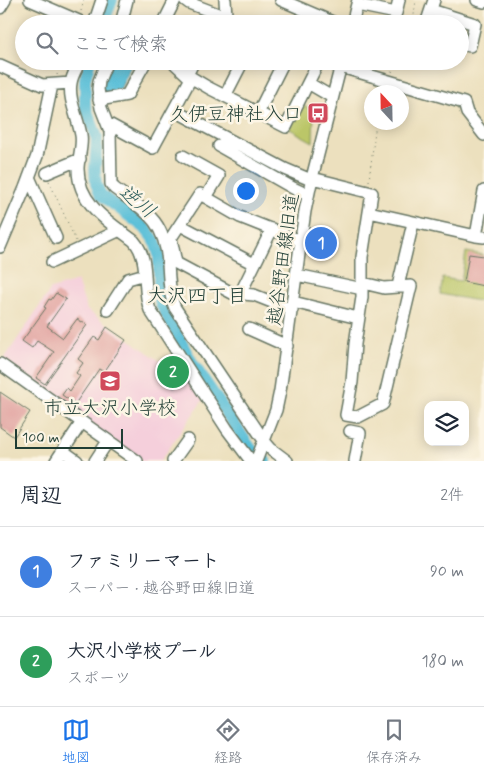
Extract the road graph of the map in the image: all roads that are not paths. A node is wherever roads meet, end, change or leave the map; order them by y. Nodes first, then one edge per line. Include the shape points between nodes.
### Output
1 (5, 0) edge
2 (30, 0) edge
3 (102, 0) edge
4 (127, 0) edge
5 (175, 0) edge
6 (185, 0) edge
7 (224, 0) edge
8 (281, 0) edge
9 (399, 0) edge
10 (477, 0) edge
11 (484, 2) edge
12 (358, 3) edge
13 (432, 5) edge
14 (0, 8) edge
15 (63, 15) edge
16 (97, 15) edge
17 (123, 15) edge
18 (168, 15) edge
19 (213, 15) edge
20 (220, 15) edge
21 (316, 15) edge
22 (455, 15) edge
23 (469, 21) edge
24 (469, 46) edge
25 (0, 66) edge
26 (76, 70) edge
27 (103, 70) edge
28 (141, 70) edge
29 (182, 70) edge
30 (191, 70) edge
31 (238, 70) edge
32 (280, 70) edge
33 (314, 70) edge
34 (339, 70) edge
35 (359, 70) edge
36 (189, 76) junction
37 (71, 83) junction
38 (308, 83) junction
39 (52, 85) junction
40 (225, 96) junction
41 (332, 97) junction
42 (99, 100) junction
43 (179, 113) dead end
44 (258, 113) junction
45 (107, 123) junction
46 (484, 135) edge
47 (219, 146) dead end
48 (183, 156) dead end
49 (80, 159) junction
50 (29, 176) junction
51 (48, 177) road end
52 (311, 179) junction
53 (484, 191) edge
54 (308, 195) junction
55 (206, 197) junction
56 (369, 212) junction
57 (413, 223) junction
58 (180, 225) junction
59 (120, 230) junction
60 (272, 230) junction
61 (480, 236) edge
62 (56, 238) dead end
63 (301, 241) junction
64 (0, 248) edge
65 (52, 262) dead end
66 (254, 264) junction
67 (145, 274) junction
68 (296, 275) junction
69 (360, 285) junction
70 (398, 286) junction
71 (240, 294) junction
72 (292, 306) junction
73 (108, 310) dead end
74 (354, 317) dead end
75 (249, 329) dead end
76 (287, 346) junction
77 (1, 366) edge
78 (82, 422) junction
79 (350, 431) dead end
80 (188, 440) dead end
81 (108, 441) junction
82 (264, 444) junction
83 (59, 456) edge
84 (77, 461) edge
85 (95, 461) edge
86 (137, 461) edge
87 (173, 461) edge
88 (251, 461) edge
89 (256, 461) edge
90 (287, 461) edge
91 (355, 461) edge

1 - 14 street
2 - 15 street
3 - 16 street
4 - 17 street
5 - 18 street
6 - 19 street
7 - 20 street
8 - 21 street
9 - 12 street via 396,14
10 - 11 street
13 - 22 street
23 - 24 street via 475,24
25 - 39 street via 42,85
26 - 37 street
27 - 42 street via 99,81
28 - 42 street via 127,95
29 - 36 street
30 - 36 street
31 - 40 street
32 - 44 street
33 - 38 street
34 - 41 street, 越谷野田線旧道
35 - 46 street via 464,103 467,113
36 - 40 street
36 - 45 street via 153,148
37 - 39 street
37 - 49 street via 81,135
38 - 41 street
38 - 44 street via 286,127
39 - 50 street via 40,145
40 - 44 street
41 - 52 street, 越谷野田線旧道
42 - 45 street
43 - 52 street via 285,169
45 - 82 street via 110,131 110,184 150,214 159,228 167,254 170,294 175,308
47 - 54 street
48 - 55 street via 219,176
49 - 51 street
49 - 59 street via 79,180 85,197 94,209
50 - 62 street
50 - 64 street
52 - 54 street, 越谷野田線旧道
52 - 56 street via 372,193
53 - 61 street
54 - 63 street, 越谷野田線旧道
55 - 58 street via 200,194
55 - 60 street via 240,217
56 - 57 street
56 - 69 street
57 - 61 street
57 - 70 street
58 - 66 street
58 - 71 street via 171,238 176,263 232,293
59 - 65 street
59 - 67 street via 140,247
60 - 63 street
60 - 66 street
63 - 68 street, 越谷野田線旧道
66 - 71 street
67 - 73 street via 128,279
67 - 88 street via 150,310
68 - 69 street
68 - 72 street, 越谷野田線旧道
69 - 70 street
69 - 70 street via 346,415 358,417 383,404 411,286
71 - 72 street
72 - 74 street
72 - 76 street, 越谷野田線旧道
75 - 76 street
76 - 82 street, 越谷野田線旧道 via 278,400
77 - 78 street
78 - 81 street
78 - 83 street
79 - 91 street via 360,433
80 - 87 street
81 - 85 street
81 - 86 street
82 - 89 street, 越谷野田線旧道
82 - 90 street
83 - 84 street

